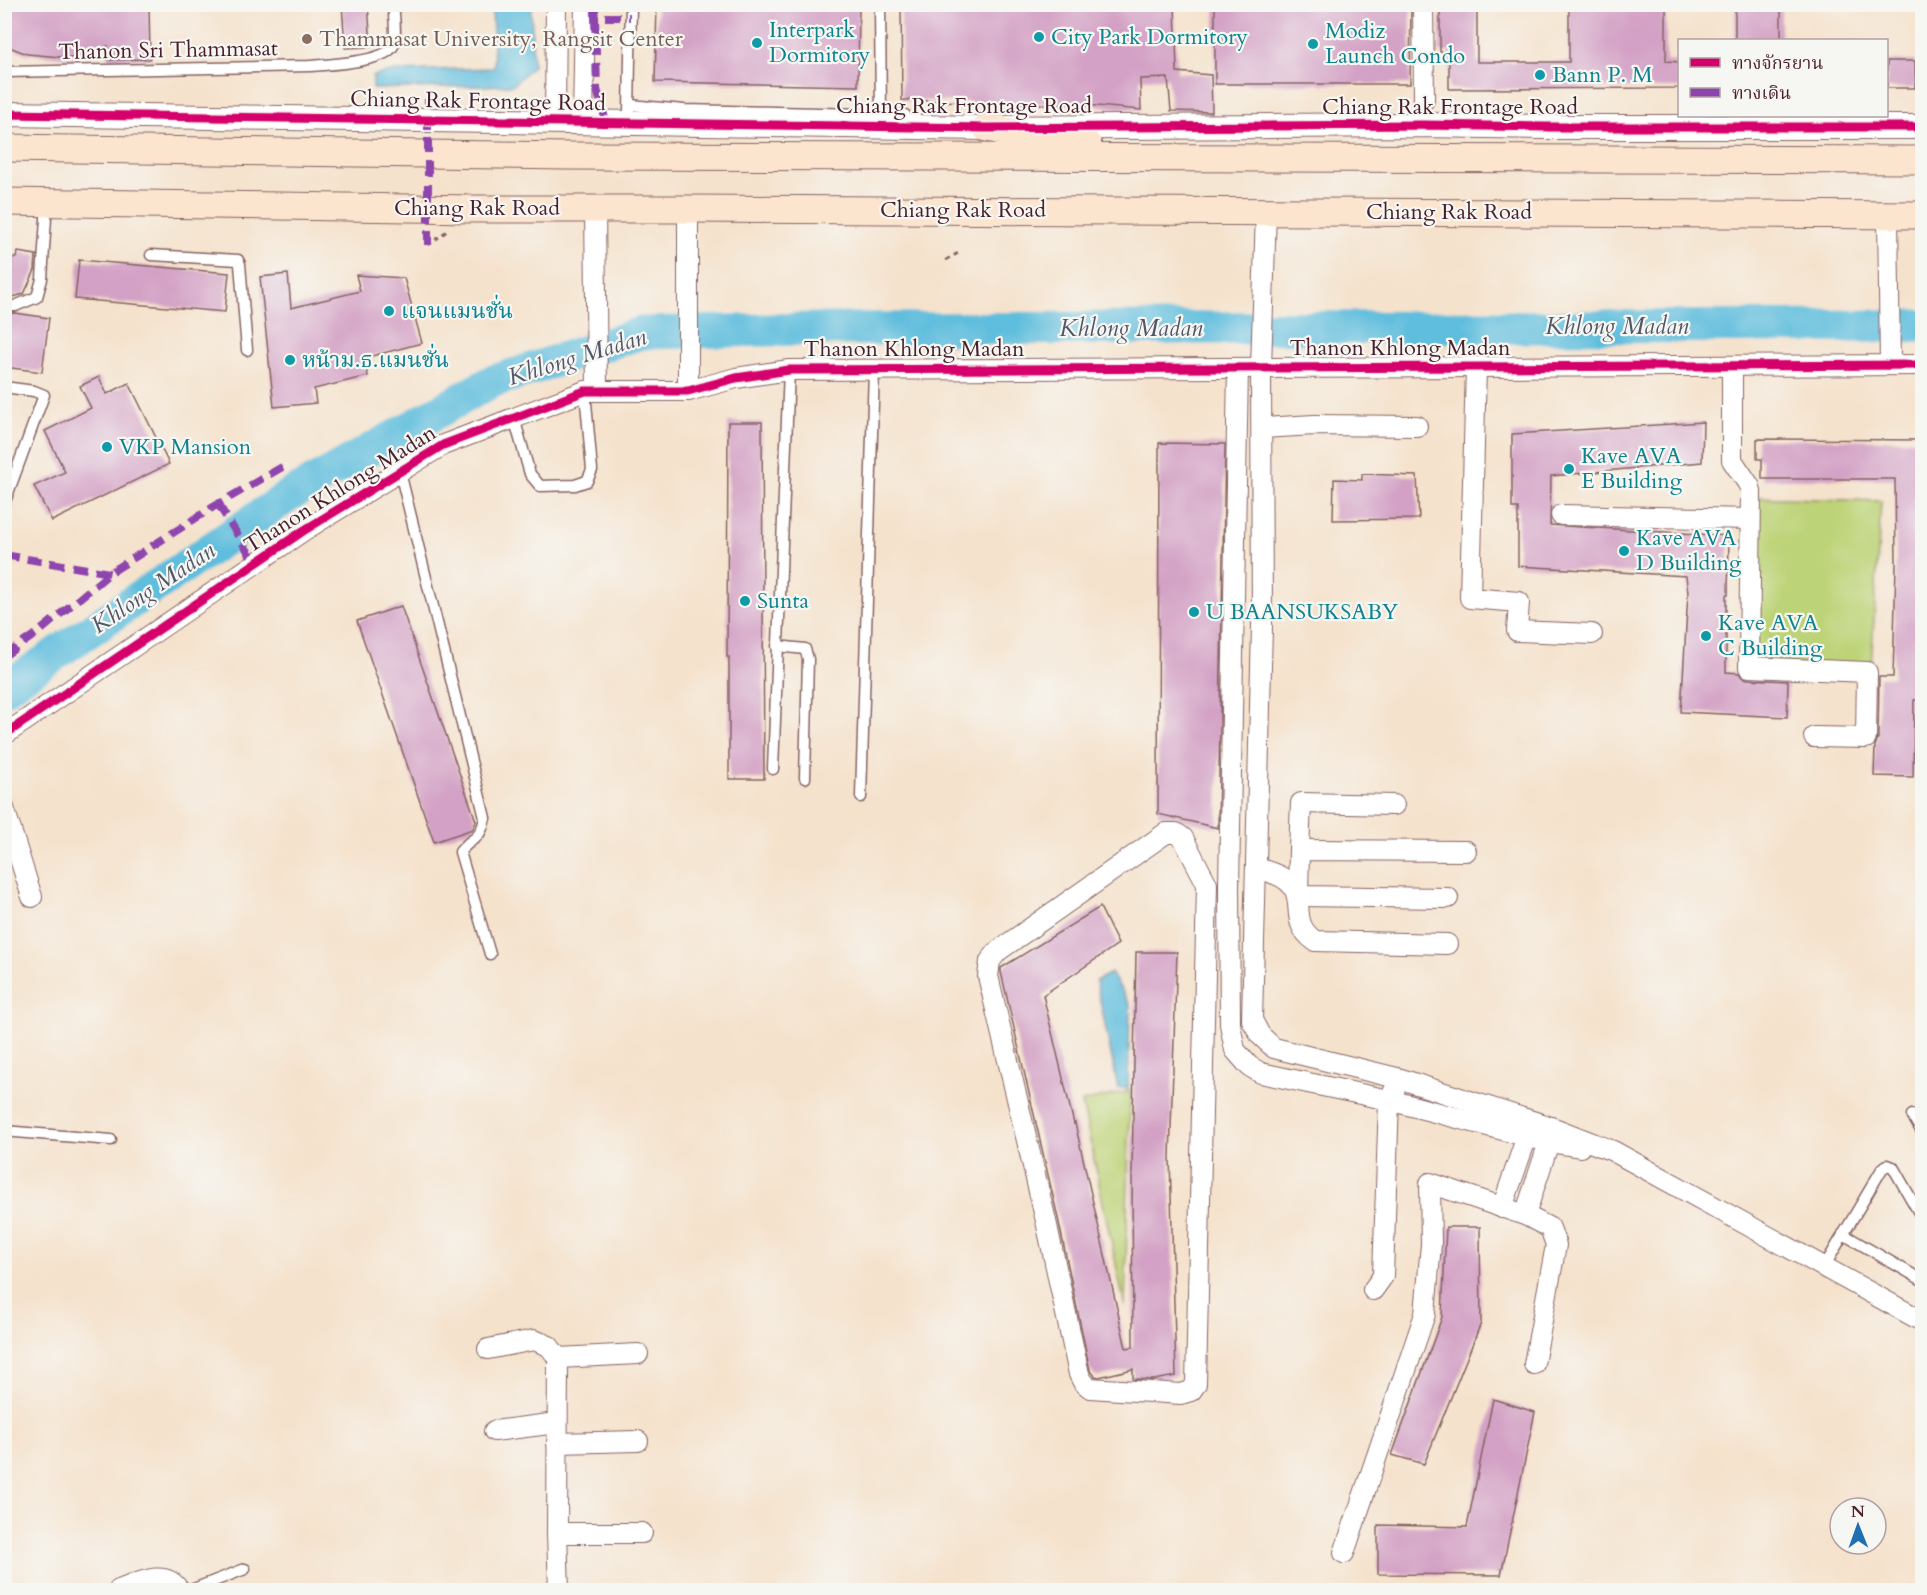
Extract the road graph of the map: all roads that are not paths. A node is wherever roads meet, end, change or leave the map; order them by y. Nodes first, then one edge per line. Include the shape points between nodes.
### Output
1 (393, 4) edge
2 (556, 4) edge
3 (585, 4) edge
4 (631, 4) edge
5 (880, 4) edge
6 (1423, 4) edge
7 (4, 72) edge
8 (1424, 112) junction
9 (4, 114) edge
10 (629, 114) junction
11 (951, 116) dead end
12 (1058, 116) dead end
13 (881, 120) junction
14 (555, 122) junction
15 (583, 122) junction
16 (1211, 126) junction
17 (1923, 127) edge
18 (987, 128) junction
19 (4, 148) edge
20 (1199, 159) junction
21 (1923, 160) edge
22 (4, 202) edge
23 (47, 203) junction
24 (595, 208) junction
25 (688, 209) junction
26 (1266, 211) junction
27 (1888, 214) junction
28 (1923, 215) edge
29 (151, 255) dead end
30 (4, 306) edge
31 (247, 350) dead end
32 (1890, 359) junction
33 (1261, 361) junction
34 (1923, 365) edge
35 (1732, 366) junction
36 (1476, 367) junction
37 (1238, 368) junction
38 (874, 369) junction
39 (789, 370) junction
40 (593, 385) junction
41 (688, 385) junction
42 (4, 387) edge
43 (514, 418) junction
44 (1418, 426) dead end
45 (1262, 428) junction
46 (400, 472) junction
47 (4, 504) edge
48 (1561, 515) dead end
49 (1750, 519) junction
50 (1592, 634) dead end
51 (777, 646) junction
52 (4, 735) edge
53 (1814, 737) dead end
54 (772, 769) dead end
55 (805, 778) dead end
56 (861, 797) dead end
57 (1394, 805) dead end
58 (4, 808) edge
59 (1299, 850) junction
60 (1466, 851) dead end
61 (1256, 868) junction
62 (1207, 884) junction
63 (1229, 886) junction
64 (1255, 888) junction
65 (1298, 896) junction
66 (32, 897) dead end
67 (1448, 898) dead end
68 (1447, 944) dead end
69 (490, 954) dead end
70 (1252, 1020) junction
71 (1230, 1024) junction
72 (1274, 1048) junction
73 (1261, 1073) junction
74 (1401, 1079) junction
75 (1389, 1100) junction
76 (1912, 1115) dead end
77 (1531, 1129) junction
78 (4, 1131) edge
79 (1923, 1132) edge
80 (1551, 1135) junction
81 (111, 1140) dead end
82 (1502, 1208) junction
83 (1525, 1215) junction
84 (1923, 1218) edge
85 (1843, 1234) junction
86 (1824, 1267) junction
87 (1923, 1280) edge
88 (1373, 1290) dead end
89 (1923, 1321) edge
90 (488, 1349) dead end
91 (638, 1354) dead end
92 (558, 1358) junction
93 (1534, 1364) dead end
94 (557, 1423) junction
95 (494, 1431) dead end
96 (638, 1441) dead end
97 (557, 1443) junction
98 (557, 1533) junction
99 (642, 1533) dead end
100 (1344, 1553) dead end
101 (245, 1569) dead end
102 (119, 1590) edge
103 (179, 1590) edge
104 (191, 1590) edge
105 (559, 1590) edge

1 - 7 lane, Thanon Sri Thammasat via 392,49 355,61 309,66
2 - 14 street
3 - 15 street
4 - 10 lane
5 - 13 lane
6 - 8 street
8 - 16 street, Chiang Rak Frontage Road
8 - 17 street, Chiang Rak Frontage Road via 1557,127
9 - 14 street, Chiang Rak Frontage Road
10 - 13 street, Chiang Rak Frontage Road
10 - 15 street, Chiang Rak Frontage Road
11 - 13 lane
12 - 16 lane via 1210,117
13 - 18 street, Chiang Rak Frontage Road
14 - 15 street, Chiang Rak Frontage Road
16 - 18 street, Chiang Rak Frontage Road
18 - 20 main road
19 - 20 main road
20 - 21 main road
22 - 23 main road, Chiang Rak Road
23 - 24 main road, Chiang Rak Road
23 - 30 lane via 42,279 37,297
24 - 25 main road, Chiang Rak Road
24 - 40 street via 597,304
25 - 26 main road, Chiang Rak Road
25 - 41 street
26 - 27 main road, Chiang Rak Road
26 - 33 street
27 - 28 main road, Chiang Rak Road
27 - 32 street
29 - 31 lane via 238,260
32 - 34 street, Thanon Khlong Madan
32 - 35 street, Thanon Khlong Madan
33 - 36 street, Thanon Khlong Madan
33 - 37 street, Thanon Khlong Madan
33 - 45 street
35 - 36 street, Thanon Khlong Madan
35 - 49 street via 1732,460 1751,491
36 - 50 street via 1470,598 1519,602 1516,631
37 - 38 street, Thanon Khlong Madan
37 - 63 street
38 - 39 street, Thanon Khlong Madan
38 - 56 lane
39 - 41 street, Thanon Khlong Madan
39 - 51 lane
40 - 41 street, Thanon Khlong Madan
40 - 43 street, Thanon Khlong Madan
40 - 43 lane via 592,470 587,481 540,486 530,474
42 - 47 lane via 44,395
43 - 46 street, Thanon Khlong Madan via 443,445
44 - 45 street
45 - 61 street
46 - 52 street, Thanon Khlong Madan via 303,531
46 - 69 lane via 485,818 482,831 460,852
48 - 49 street
49 - 53 street via 1749,667 1867,672 1866,738
51 - 54 lane
51 - 55 lane via 805,649 808,659
57 - 59 street via 1301,803
58 - 66 street
59 - 60 street
59 - 65 street
61 - 64 street
61 - 65 street via 1285,878
62 - 62 street via 1196,1384 1191,1391 1181,1394 1090,1388 1079,1374 988,976 990,961 1166,833 1183,838
62 - 63 street
63 - 64 street
63 - 71 street
64 - 70 street
65 - 67 street
65 - 68 street via 1304,934 1315,941
70 - 71 street
70 - 72 street
71 - 73 street via 1235,1050
72 - 73 street
72 - 74 street
73 - 75 street
74 - 75 street
74 - 77 street
75 - 77 street
75 - 88 street via 1383,1276
76 - 79 lane
77 - 80 street
77 - 82 street
78 - 81 lane
80 - 83 street
80 - 86 street via 1612,1151
82 - 83 street
82 - 100 street via 1430,1183 1431,1244 1425,1314
83 - 93 street via 1550,1228 1556,1245
84 - 85 lane via 1893,1167 1887,1166
85 - 86 lane
85 - 87 lane
86 - 89 street
90 - 92 street via 534,1340 549,1346
91 - 92 street
92 - 94 street
94 - 95 street
94 - 97 street
96 - 97 street
97 - 98 street
98 - 99 street
98 - 105 street
101 - 104 lane
102 - 103 street via 165,1578

